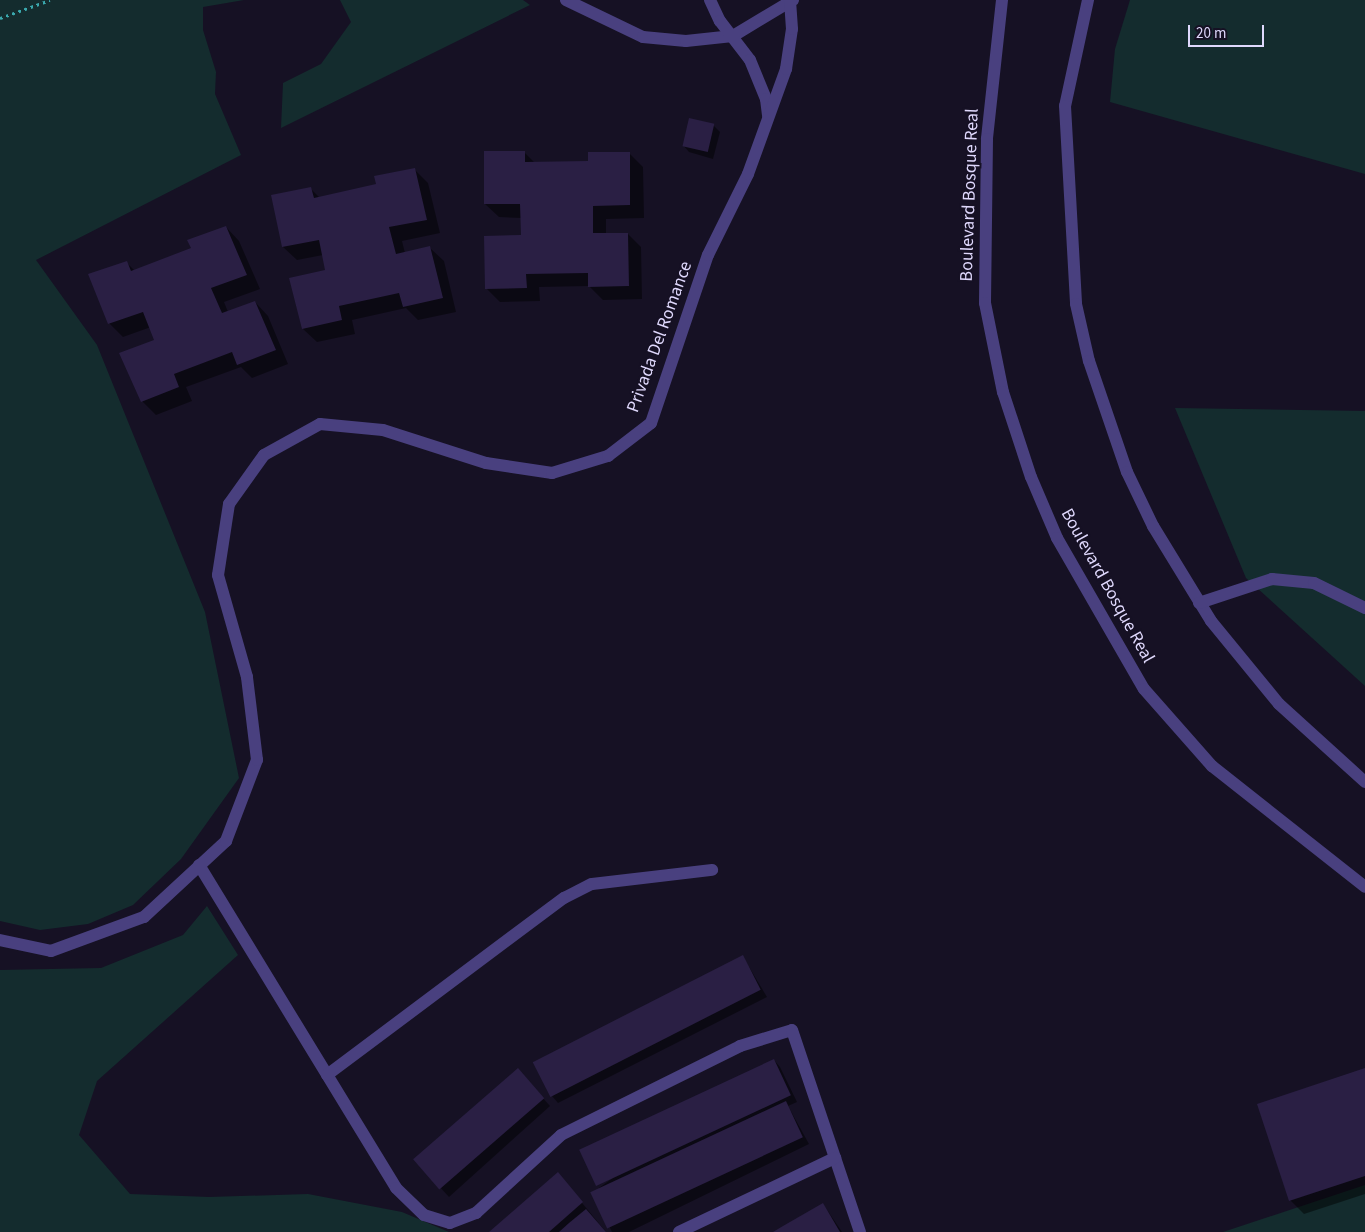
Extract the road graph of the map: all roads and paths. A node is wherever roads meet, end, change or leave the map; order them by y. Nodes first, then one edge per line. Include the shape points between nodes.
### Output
1 (50, 0) edge
2 (566, 0) edge
3 (710, 0) edge
4 (1002, 0) edge
5 (1088, 0) edge
6 (791, 1) edge
7 (0, 18) edge
8 (734, 36) junction
9 (768, 121) junction
10 (1199, 603) junction
11 (1365, 608) edge
12 (1365, 782) edge
13 (199, 866) junction
14 (712, 870) dead end
15 (1365, 886) edge
16 (0, 940) edge
17 (327, 1075) junction
18 (834, 1158) junction
19 (680, 1232) edge
20 (860, 1232) edge

1 - 7 path
2 - 8 street via 643,37 686,41
3 - 8 street, Privada Del Romance via 720,21
4 - 15 street, Boulevard Bosque Real via 987,139 984,303 1003,392 1031,477 1057,538 1144,689 1212,766
5 - 10 street via 1065,106 1076,304 1090,360 1127,472 1153,526
6 - 8 street
6 - 9 street, Privada Del Romance via 790,52
8 - 9 street, Privada Del Romance via 750,60 766,99
9 - 13 street, Privada Del Romance via 748,174 708,255 651,423 608,456 552,473 486,463 383,430 320,424 264,455 229,504 218,575 247,676 258,760 226,840
10 - 11 street via 1272,579 1314,583
10 - 12 street via 1279,704
13 - 16 street, Privada Del Romance via 144,917 51,950
13 - 17 street
14 - 17 street via 592,884 564,898
17 - 18 street via 396,1188 424,1215 450,1223 476,1213 561,1135 740,1046 792,1030
18 - 19 street
18 - 20 street

